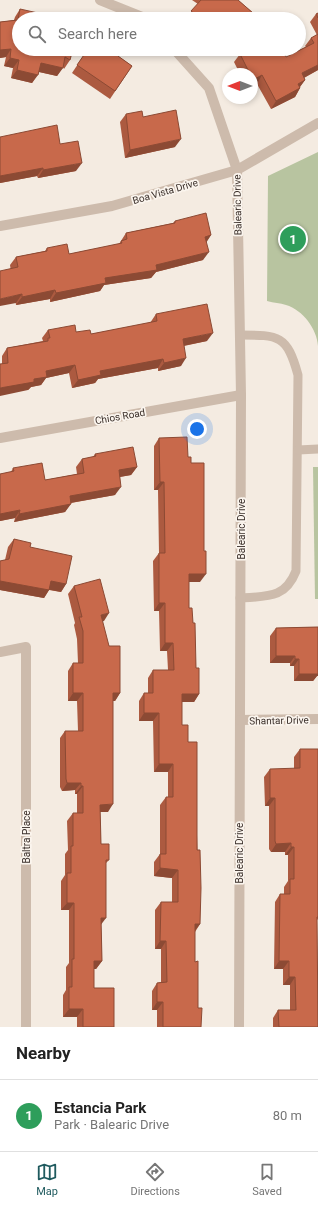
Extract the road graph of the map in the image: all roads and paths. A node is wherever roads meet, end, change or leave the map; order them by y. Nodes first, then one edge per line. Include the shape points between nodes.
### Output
1 (100, 0) edge
2 (130, 12) edge
3 (180, 56) edge
4 (318, 123) edge
5 (237, 170) junction
6 (0, 226) edge
7 (240, 335) junction
8 (241, 395) junction
9 (0, 438) edge
10 (298, 450) junction
11 (318, 450) edge
12 (240, 598) junction
13 (0, 652) edge
14 (318, 719) edge
15 (240, 720) junction
16 (26, 1027) edge
17 (239, 1027) edge

1 - 2 street
3 - 5 street, Balearic Drive via 209,88
4 - 5 street, Boa Vista Drive
5 - 6 street, Boa Vista Drive via 112,206
5 - 7 street, Balearic Drive
7 - 8 street, Balearic Drive
7 - 10 lane via 265,335 282,340 292,353 298,375
8 - 9 street, Chios Road
8 - 12 street, Balearic Drive
10 - 11 lane
10 - 12 lane via 296,571 292,582 283,591 270,596
12 - 15 street, Balearic Drive
13 - 16 street, Baltra Place via 26,647
14 - 15 street, Shantar Drive
15 - 17 street, Balearic Drive

